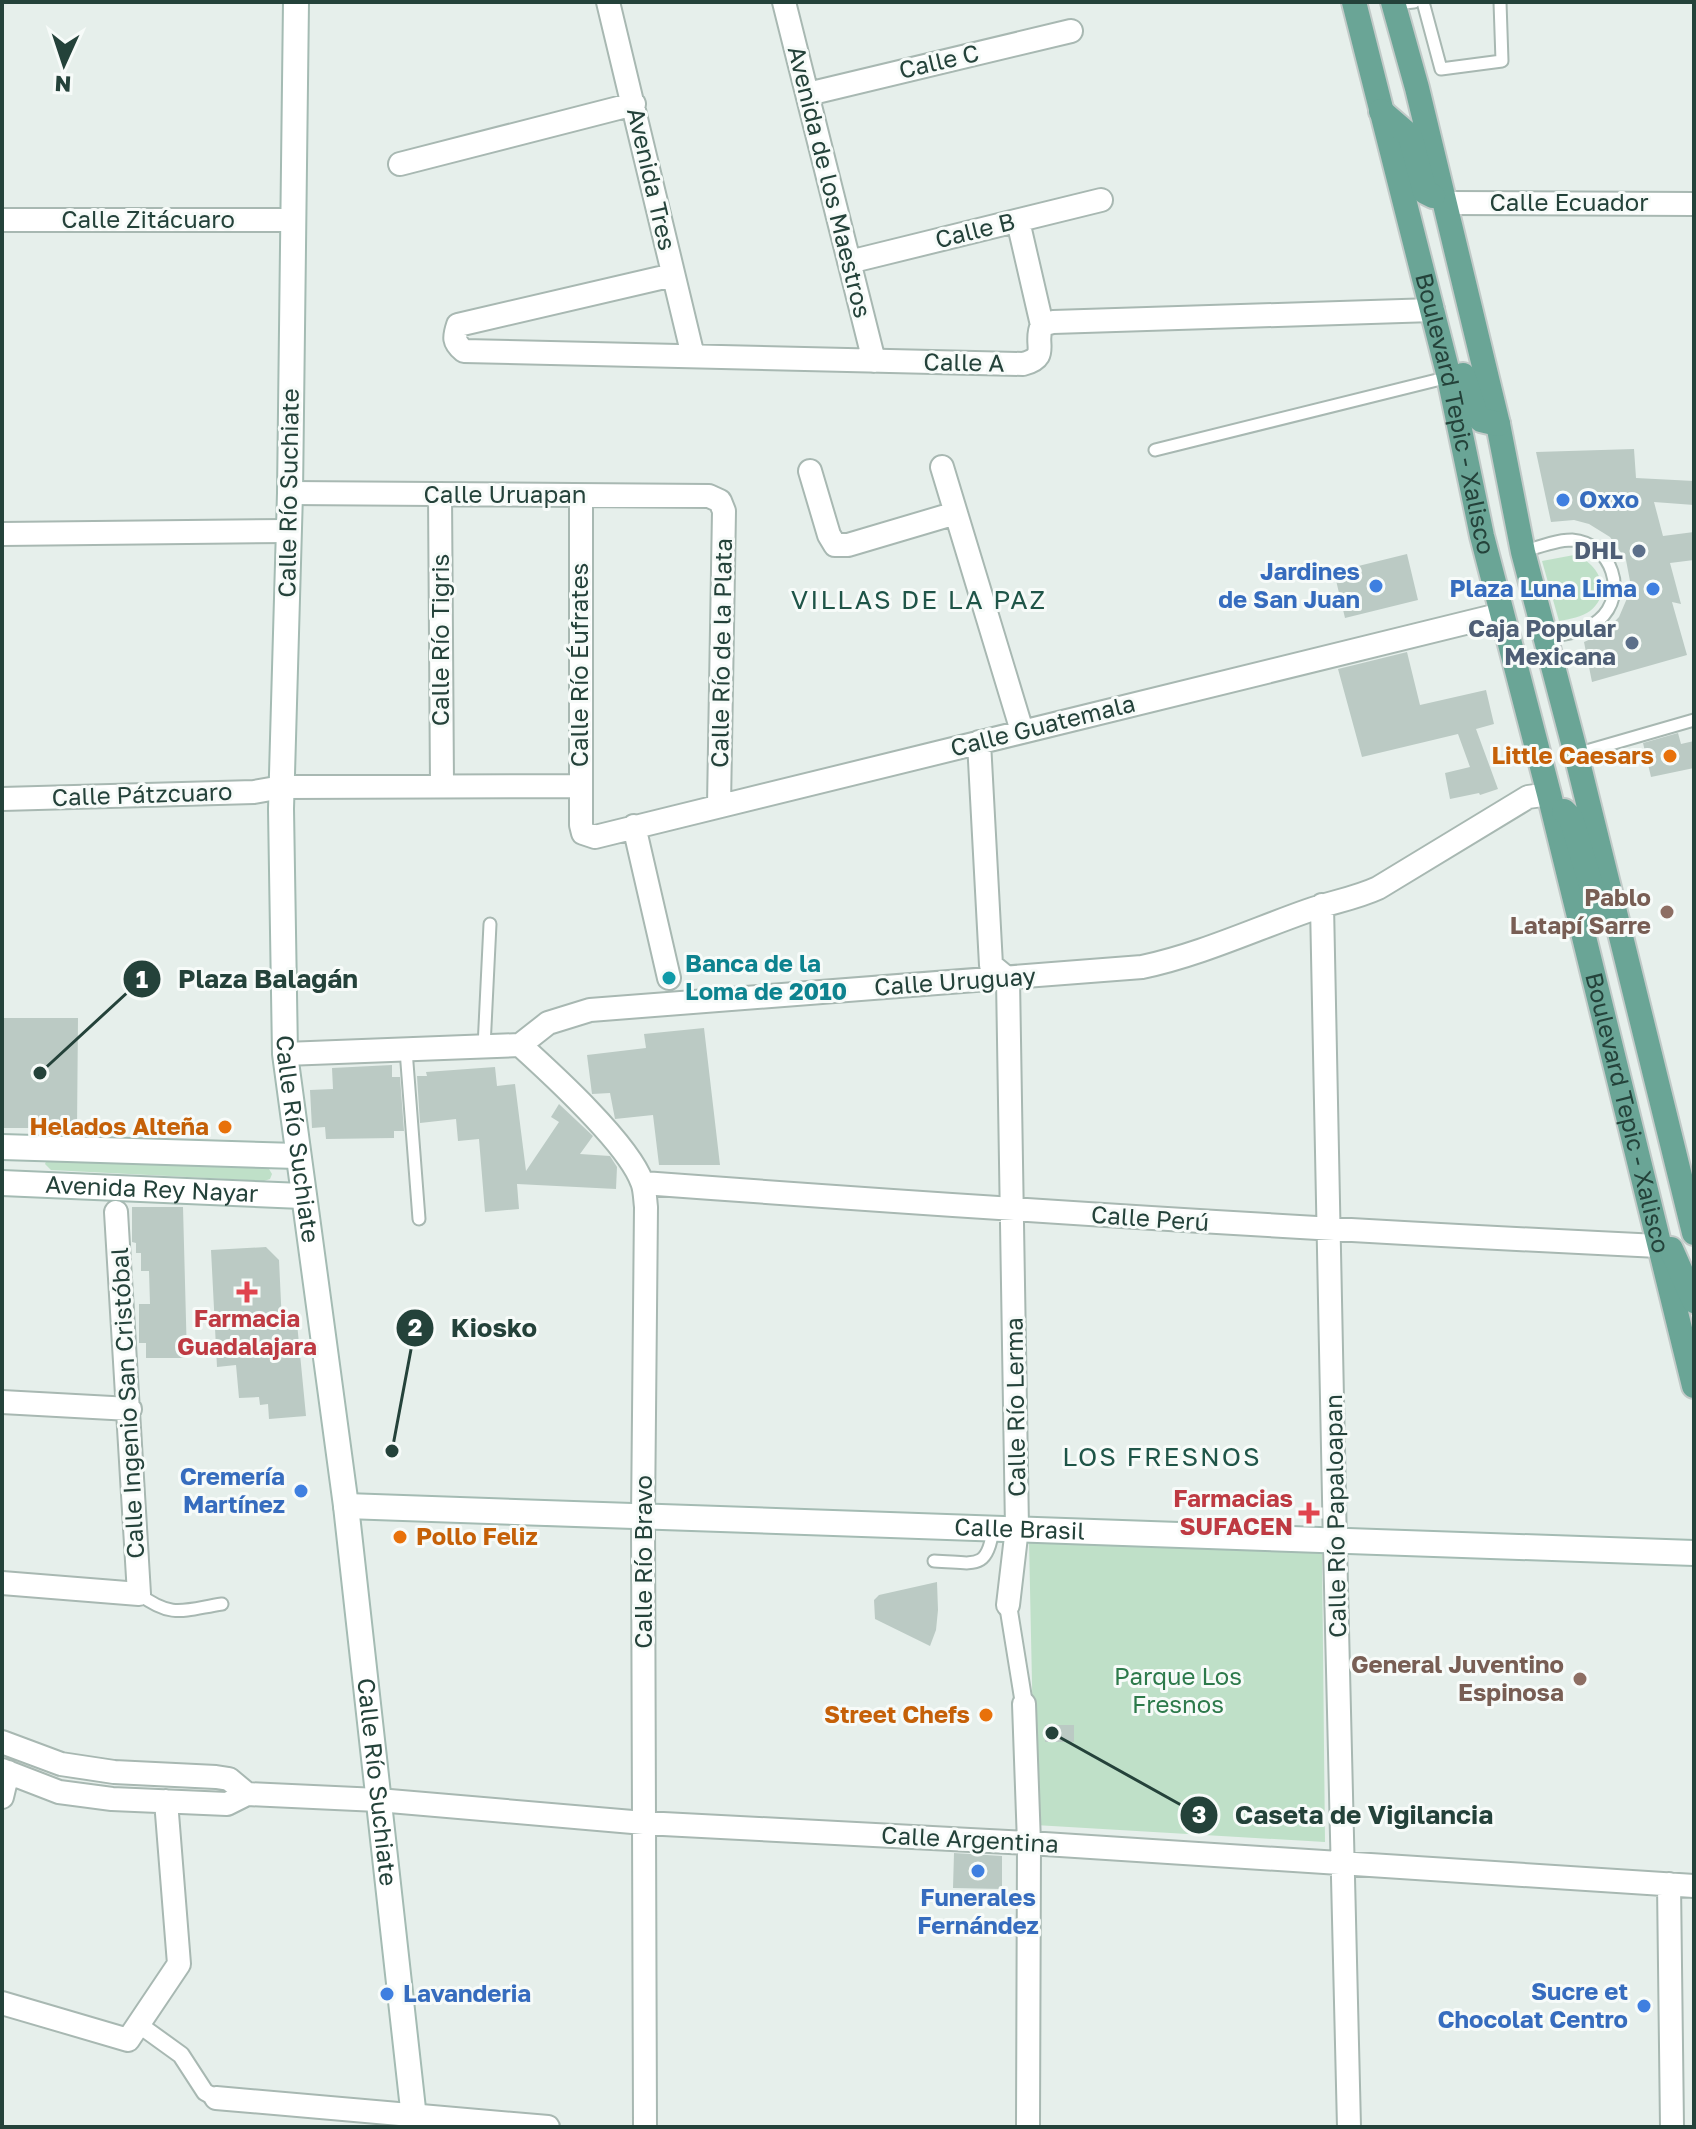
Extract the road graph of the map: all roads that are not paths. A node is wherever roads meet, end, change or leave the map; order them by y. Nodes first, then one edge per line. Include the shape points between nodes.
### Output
1 (296, 2) edge
2 (608, 2) edge
3 (784, 2) edge
4 (1354, 2) edge
5 (1423, 2) edge
6 (1500, 2) edge
7 (1400, 3) edge
8 (1071, 31) dead end
9 (1441, 69) junction
10 (1417, 88) junction
11 (808, 94) junction
12 (634, 104) junction
13 (1381, 111) junction
14 (400, 164) dead end
15 (1101, 200) dead end
16 (1445, 203) junction
17 (1694, 204) edge
18 (2, 220) edge
19 (293, 220) junction
20 (1018, 221) junction
21 (849, 262) junction
22 (673, 275) junction
23 (1433, 310) junction
24 (1042, 325) junction
25 (693, 356) junction
26 (874, 361) junction
27 (1449, 377) junction
28 (1498, 424) junction
29 (1155, 450) dead end
30 (942, 467) dead end
31 (810, 471) dead end
32 (290, 493) junction
33 (440, 494) junction
34 (581, 496) junction
35 (720, 501) joint
36 (956, 513) junction
37 (289, 531) junction
38 (2, 534) edge
39 (1482, 536) junction
40 (1523, 552) junction
41 (1502, 614) junction
42 (1546, 638) junction
43 (1694, 720) edge
44 (1022, 731) junction
45 (979, 742) junction
46 (1576, 754) junction
47 (442, 785) junction
48 (580, 786) junction
49 (282, 787) junction
50 (1549, 794) junction
51 (2, 799) edge
52 (719, 805) junction
53 (634, 826) junction
54 (583, 833) joint
55 (1322, 905) junction
56 (490, 924) dead end
57 (1628, 967) junction
58 (669, 978) dead end
59 (1008, 979) junction
60 (520, 1045) junction
61 (483, 1047) junction
62 (406, 1050) junction
63 (285, 1054) junction
64 (1624, 1105) junction
65 (2, 1147) edge
66 (39, 1149) junction
67 (297, 1156) junction
68 (2, 1183) edge
69 (643, 1183) junction
70 (38, 1185) junction
71 (302, 1196) junction
72 (1014, 1211) junction
73 (116, 1212) dead end
74 (419, 1219) dead end
75 (1329, 1230) junction
76 (1694, 1233) edge
77 (1694, 1245) edge
78 (1658, 1246) junction
79 (1694, 1301) edge
80 (1694, 1386) edge
81 (2, 1402) edge
82 (130, 1409) junction
83 (346, 1506) junction
84 (643, 1518) junction
85 (1005, 1528) junction
86 (1337, 1539) junction
87 (1694, 1553) edge
88 (934, 1561) dead end
89 (2, 1583) edge
90 (139, 1594) junction
91 (222, 1604) dead end
92 (1008, 1605) joint
93 (1024, 1704) joint
94 (2, 1742) edge
95 (5, 1771) edge
96 (247, 1794) junction
97 (2, 1797) edge
98 (378, 1800) junction
99 (166, 1801) junction
100 (644, 1823) junction
101 (1029, 1843) junction
102 (1341, 1862) junction
103 (1669, 1884) junction
104 (1694, 1886) edge
105 (2, 2003) edge
106 (138, 2024) junction
107 (216, 2098) joint
108 (415, 2122) edge
109 (548, 2127) edge
110 (645, 2127) edge
111 (1028, 2127) edge
112 (1349, 2127) edge
113 (1672, 2127) edge

1 - 19 main road, Calle Río Suchiate
2 - 12 street, Avenida Tres
3 - 11 street, Avenida de los Maestros
4 - 13 main road, Boulevard Tepic - Xalisco
5 - 9 lane
6 - 9 lane via 1502,61
7 - 10 main road, Boulevard Tepic - Xalisco
8 - 11 street, Calle C
9 - 10 lane
10 - 16 main road, Boulevard Tepic - Xalisco
11 - 21 street, Avenida de los Maestros
12 - 14 street
12 - 22 street, Avenida Tres
13 - 16 main road via 1410,136 1425,192
13 - 23 main road, Boulevard Tepic - Xalisco
15 - 20 street, Calle B
16 - 17 street, Calle Ecuador
16 - 28 main road, Boulevard Tepic - Xalisco
18 - 19 street, Calle Zitácuaro
19 - 32 main road, Calle Río Suchiate
20 - 21 street, Calle B
20 - 24 street
21 - 26 street, Avenida de los Maestros
22 - 25 street, Avenida Tres
22 - 25 street, Calle A via 458,325 454,338 464,351
23 - 24 street
23 - 27 main road, Boulevard Tepic - Xalisco
23 - 28 main road via 1448,327 1476,415
24 - 26 street, Calle A via 1040,353 1033,362
25 - 26 street, Calle A
27 - 29 lane
27 - 39 main road, Boulevard Tepic - Xalisco
28 - 40 main road, Boulevard Tepic - Xalisco
30 - 36 street
31 - 36 street via 835,545
32 - 33 street, Calle Uruapan
32 - 37 main road, Calle Río Suchiate
33 - 34 street, Calle Uruapan
33 - 47 street, Calle Río Tigris
34 - 35 street, Calle Uruapan via 709,496
34 - 48 street, Calle Río Éufrates
35 - 52 street, Calle Río de la Plata via 724,511
36 - 44 street
37 - 38 street
37 - 49 main road, Calle Río Suchiate
39 - 41 main road, Boulevard Tepic - Xalisco
39 - 42 main road via 1500,552 1513,622 1528,634
40 - 42 main road, Boulevard Tepic - Xalisco
40 - 42 lane via 1573,540 1588,544 1601,552 1615,579 1609,609 1599,620
41 - 44 street, Calle Guatemala
41 - 50 main road, Boulevard Tepic - Xalisco
42 - 46 main road, Boulevard Tepic - Xalisco
43 - 46 lane
44 - 45 street, Calle Guatemala
45 - 52 street, Calle Guatemala
45 - 59 street, Calle Río Lerma via 991,965
46 - 57 main road, Boulevard Tepic - Xalisco
47 - 48 street
47 - 49 street
48 - 54 street, Calle Río Éufrates
49 - 51 street, Calle Pátzcuaro
49 - 63 main road, Calle Río Suchiate
50 - 55 street, Calle Uruguay via 1528,797 1378,888
50 - 57 main road via 1571,818 1607,935
50 - 64 main road, Boulevard Tepic - Xalisco
52 - 53 street, Calle Guatemala
53 - 54 street, Calle Guatemala via 595,837
53 - 58 street
55 - 59 street, Calle Uruguay via 1169,961
55 - 75 street, Calle Río Papaloapan
56 - 61 lane
57 - 76 main road, Boulevard Tepic - Xalisco
59 - 60 street, Calle Uruguay via 590,1010 548,1023
59 - 72 street, Calle Río Lerma
60 - 61 street
60 - 69 street, Calle Río Bravo via 611,1136
61 - 62 street
62 - 63 street
62 - 74 lane
63 - 67 main road, Calle Río Suchiate
64 - 77 main road via 1643,1126 1669,1220
64 - 78 main road, Boulevard Tepic - Xalisco
65 - 66 main road, Avenida Rey Nayar
66 - 67 main road, Avenida Rey Nayar
66 - 70 main road
67 - 71 main road, Calle Río Suchiate
68 - 70 main road, Avenida Rey Nayar
69 - 72 street, Calle Perú
69 - 84 street, Calle Río Bravo
70 - 71 main road, Avenida Rey Nayar
71 - 83 main road, Calle Río Suchiate
72 - 75 street, Calle Perú
72 - 85 street, Calle Río Lerma
73 - 82 street, Calle Ingenio San Cristóbal
75 - 78 street, Calle Perú
75 - 86 street, Calle Río Papaloapan
78 - 79 main road via 1674,1251
78 - 80 main road, Boulevard Tepic - Xalisco
81 - 82 street
82 - 90 street, Calle Ingenio San Cristóbal
83 - 84 main road, Calle Brasil
83 - 98 main road, Calle Río Suchiate
84 - 85 main road, Calle Brasil
84 - 100 street, Calle Río Bravo
85 - 86 main road, Calle Brasil
85 - 88 lane via 984,1559
85 - 92 street, Calle Río Lerma
86 - 87 main road, Calle Brasil
86 - 102 street, Calle Río Papaloapan
89 - 90 street
90 - 91 lane via 173,1612
92 - 93 street, Calle Río Lerma
93 - 101 street, Calle Río Lerma
94 - 96 street via 61,1764 229,1779
95 - 97 street
95 - 99 street via 59,1792
96 - 98 street, Calle Argentina
96 - 99 street via 227,1804
98 - 100 street, Calle Argentina
98 - 108 main road, Calle Río Suchiate
99 - 106 street via 179,1964
100 - 101 street, Calle Argentina
100 - 110 street, Calle Río Bravo
101 - 102 street, Calle Argentina
101 - 111 street, Calle Río Lerma
102 - 103 street, Calle Argentina
102 - 112 street, Calle Río Papaloapan
103 - 104 street, Calle Argentina
103 - 113 street
105 - 106 street via 128,2040
106 - 107 street via 181,2055 205,2092
107 - 108 street
108 - 109 street

